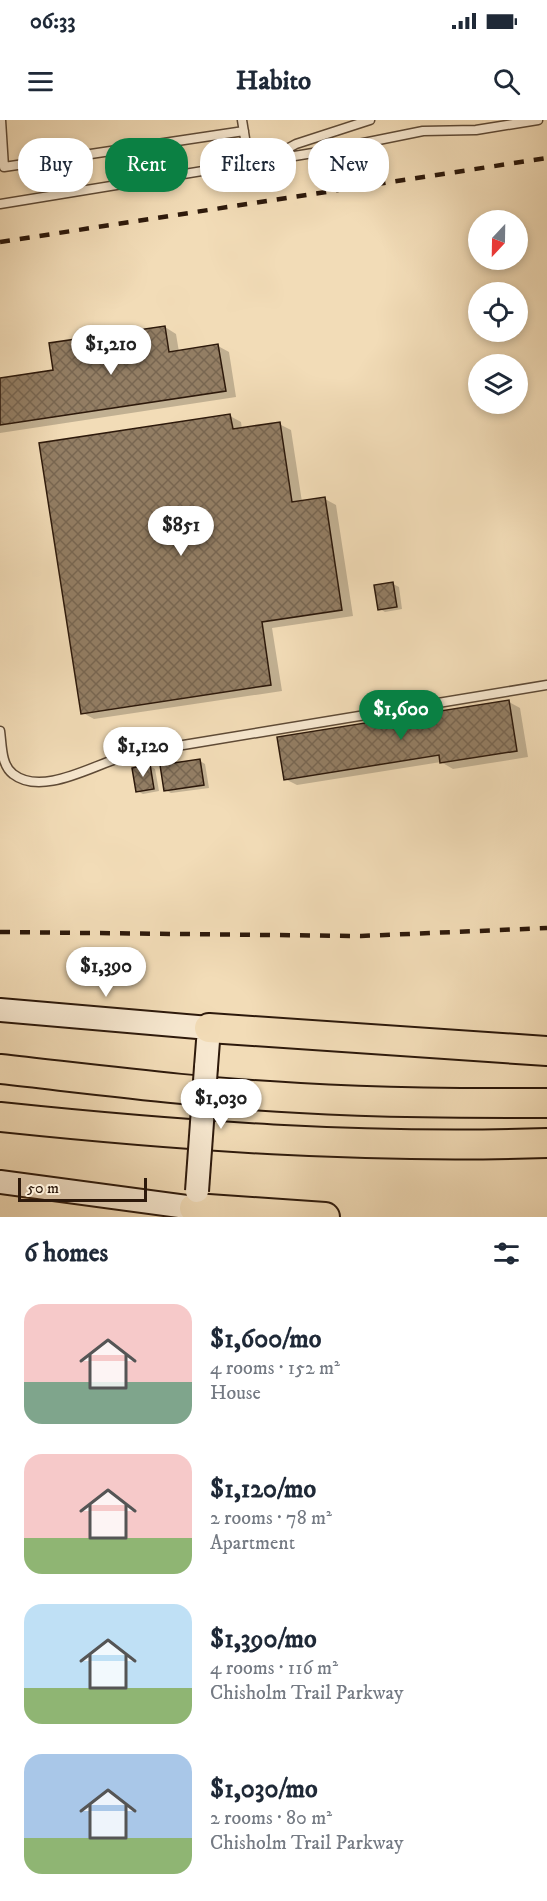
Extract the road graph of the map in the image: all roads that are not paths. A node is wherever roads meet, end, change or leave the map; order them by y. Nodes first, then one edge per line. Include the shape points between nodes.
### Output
1 (1, 120) edge
2 (242, 120) edge
3 (370, 120) edge
4 (538, 120) edge
5 (244, 131) junction
6 (245, 138) edge
7 (296, 144) edge
8 (296, 155) edge
9 (200, 172) edge
10 (0, 204) edge
11 (547, 685) edge
12 (0, 731) edge
13 (2, 765) edge
14 (0, 1010) edge
15 (209, 1028) junction
16 (547, 1051) edge
17 (0, 1069) edge
18 (547, 1103) edge
19 (0, 1116) edge
20 (0, 1124) edge
21 (68, 1124) junction
22 (547, 1143) edge
23 (0, 1182) edge
24 (195, 1205) edge
25 (325, 1217) edge

1 - 5 lane via 4,167
2 - 5 lane
3 - 7 lane
4 - 8 lane via 476,130 423,131
5 - 6 lane
9 - 10 lane
11 - 13 lane via 159,749 120,757 53,781 25,781
12 - 13 lane
14 - 15 main road
15 - 16 highway
15 - 24 main road, bridge
17 - 18 highway via 300,1098
19 - 21 highway
20 - 21 highway
21 - 22 highway via 178,1135 340,1143
23 - 24 main road
24 - 25 highway

